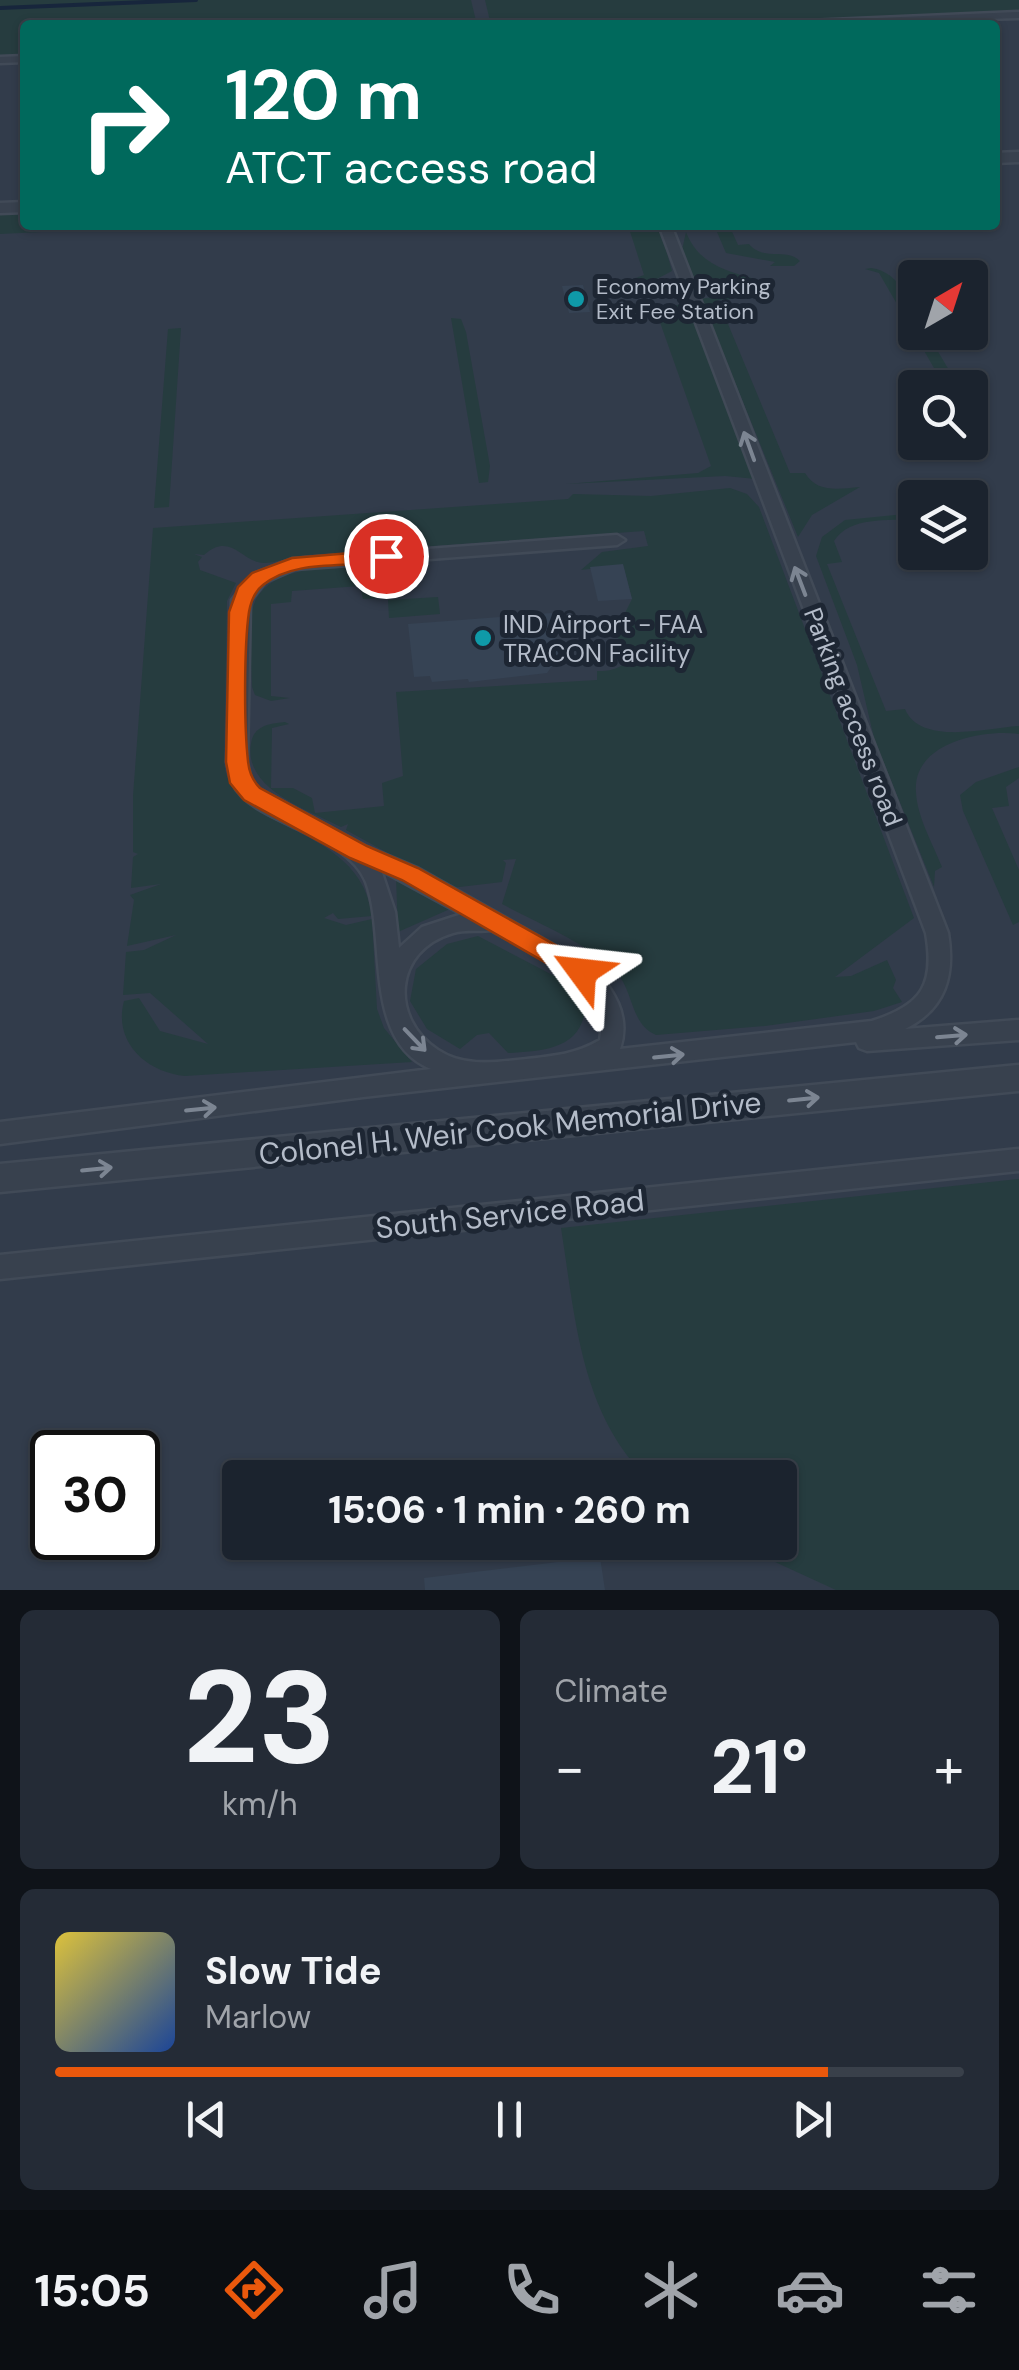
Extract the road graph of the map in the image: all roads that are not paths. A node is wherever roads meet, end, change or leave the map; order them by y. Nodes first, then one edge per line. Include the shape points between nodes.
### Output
1 (1019, 15) edge
2 (902, 20) edge
3 (668, 230) edge
4 (617, 540) dead end
5 (358, 852) junction
6 (512, 932) junction
7 (392, 987) junction
8 (1019, 1030) edge
9 (715, 1052) junction
10 (565, 1067) junction
11 (496, 1074) junction
12 (1019, 1078) edge
13 (0, 1133) edge
14 (1019, 1160) edge
15 (0, 1178) edge
16 (0, 1267) edge

1 - 2 street
9 -> 3 street, Parking access road via 872,1032 909,1020 924,1006 942,967 936,933
4 - 5 street via 308,561 268,572 246,591 239,612 237,698 242,783
5 - 6 street
5 - 7 street via 378,881
6 - 7 street via 472,920 449,924 404,954
6 - 10 street via 582,972 611,1010 616,1030 610,1046
7 -> 11 street via 406,1034 422,1049 458,1069
9 -> 8 street
10 -> 9 street
10 - 11 street
13 -> 11 street
15 -> 12 street, Colonel H. Weir Cook Memorial Drive
14 - 16 street, South Service Road

